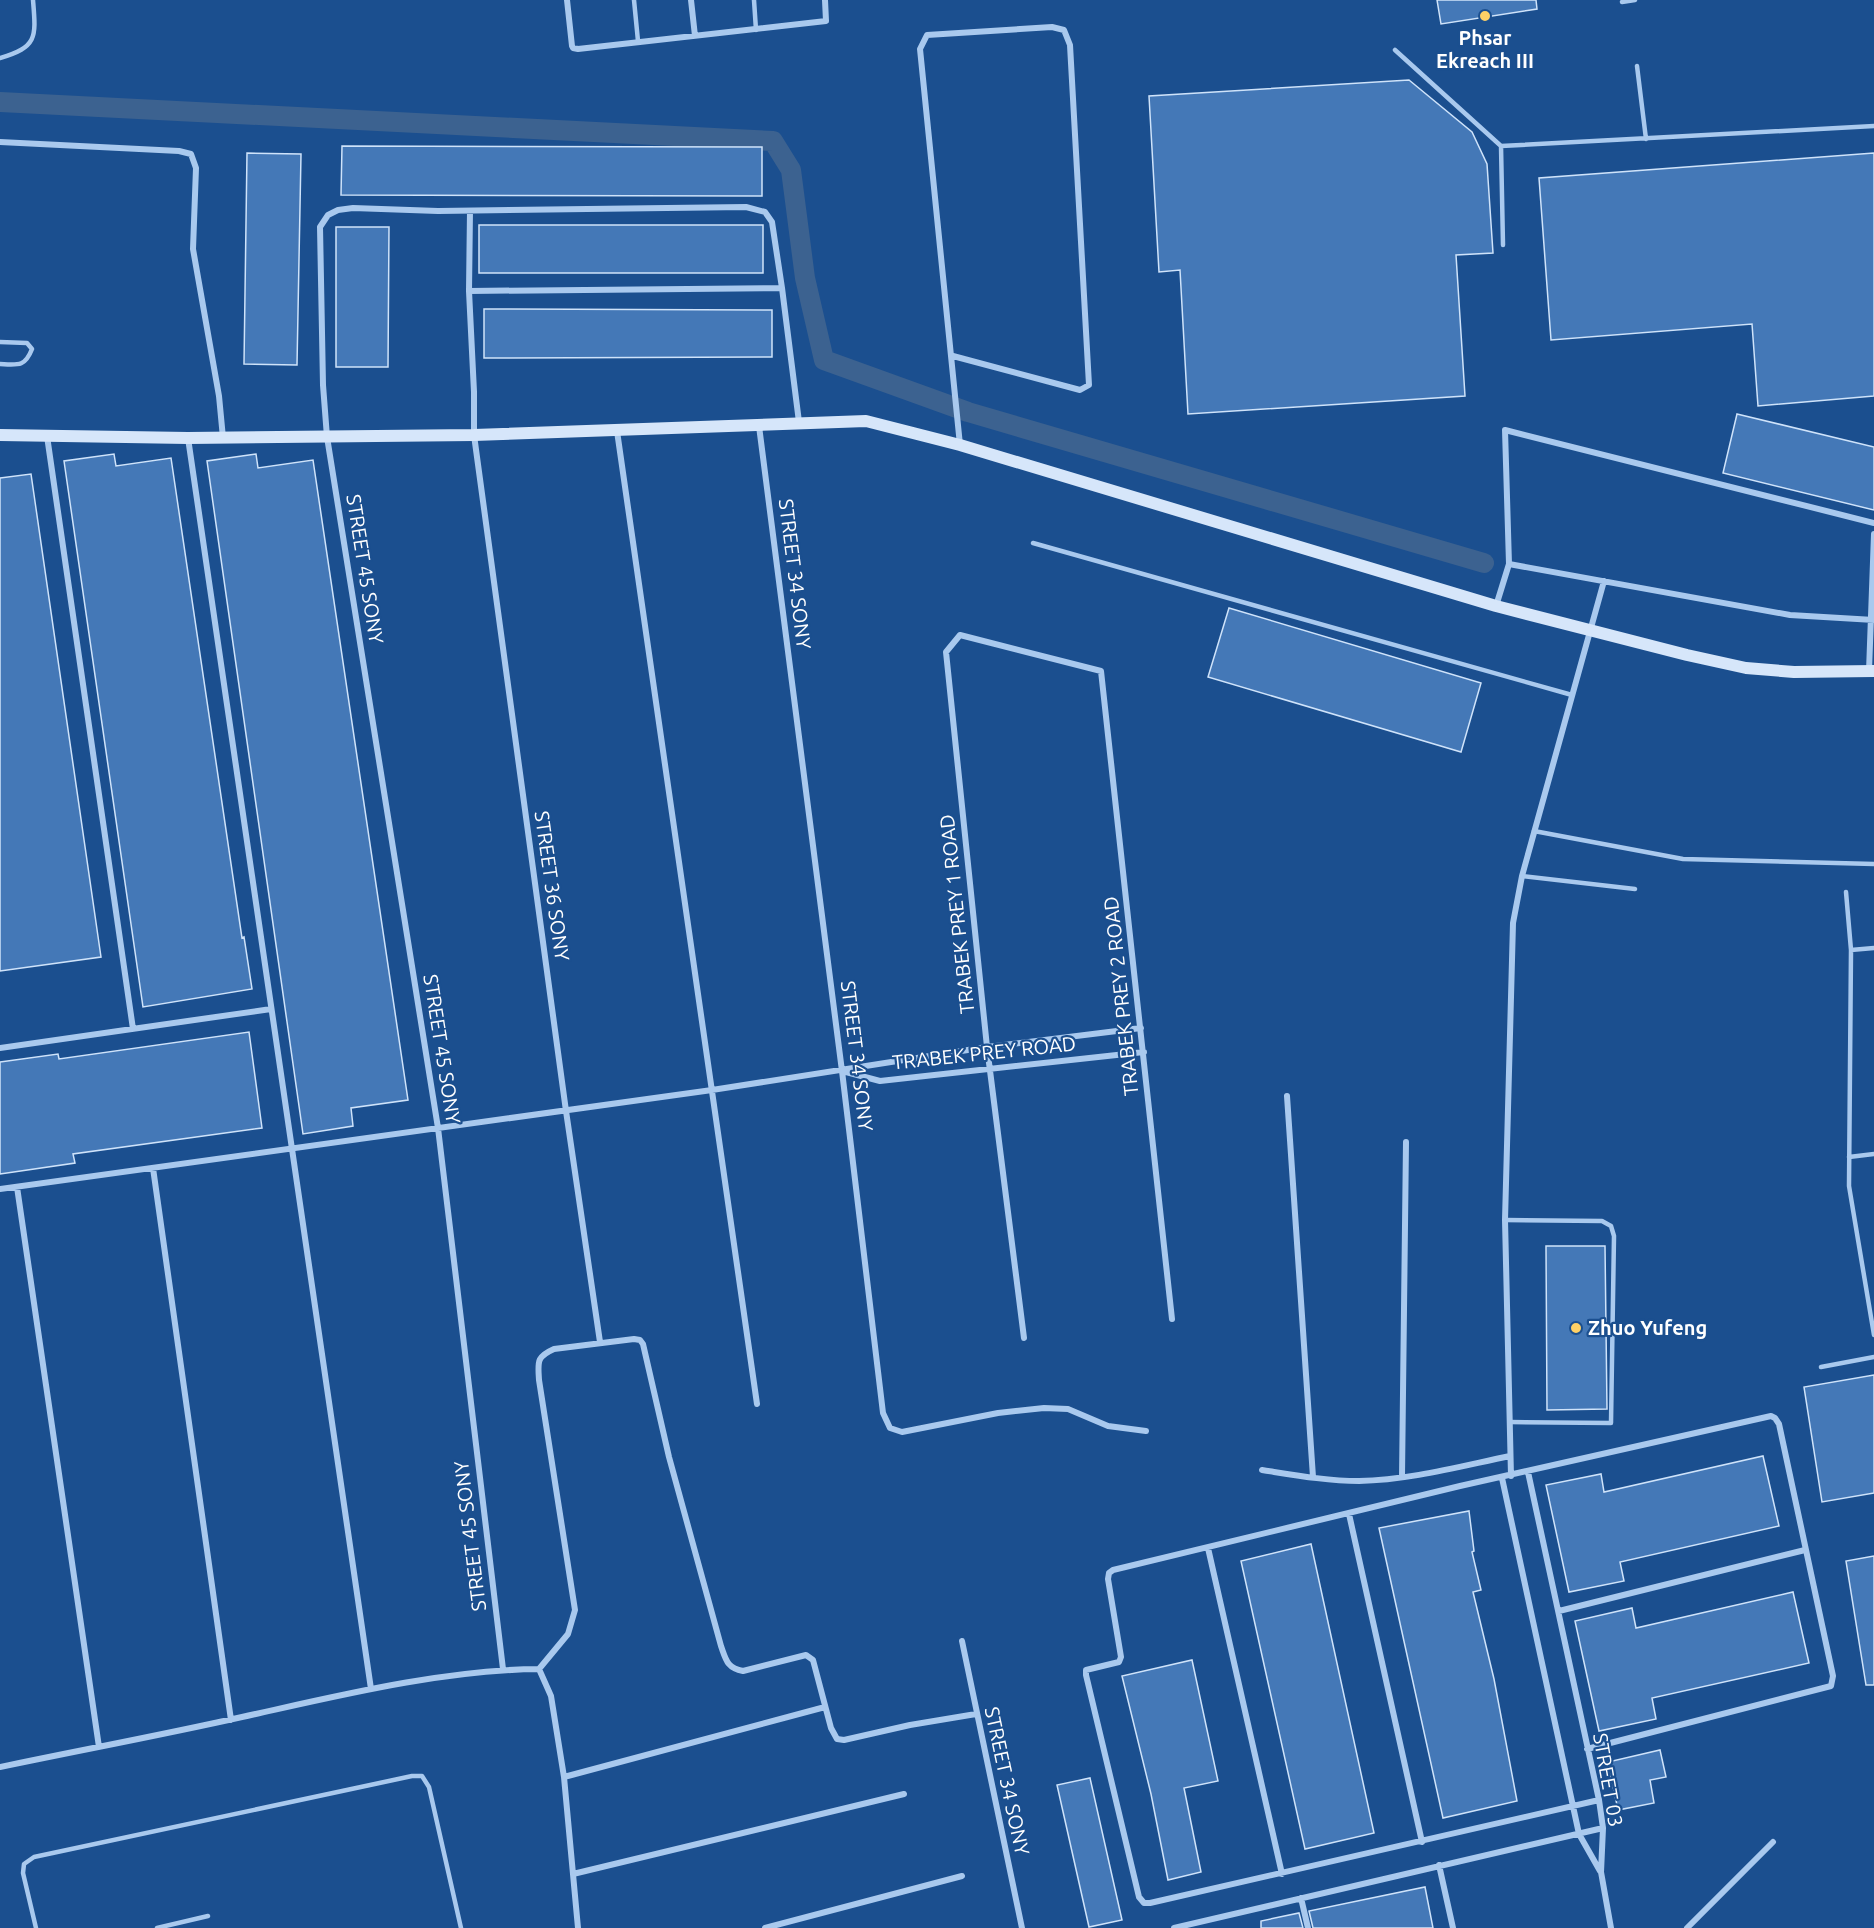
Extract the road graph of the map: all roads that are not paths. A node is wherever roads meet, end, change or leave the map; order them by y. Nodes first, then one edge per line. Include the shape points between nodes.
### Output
1 (33, 0) edge
2 (567, 0) edge
3 (634, 0) edge
4 (691, 0) edge
5 (754, 0) edge
6 (825, 0) edge
7 (1635, 0) edge
8 (1622, 2) dead end
9 (756, 30) junction
10 (695, 36) junction
11 (638, 41) junction
12 (1395, 50) dead end
13 (0, 58) edge
14 (1637, 66) dead end
15 (1874, 126) edge
16 (1646, 139) junction
17 (0, 142) edge
18 (1501, 146) junction
19 (470, 211) junction
20 (1503, 245) dead end
21 (783, 288) junction
22 (469, 291) junction
23 (0, 342) edge
24 (953, 356) junction
25 (0, 364) edge
26 (799, 422) junction
27 (759, 426) junction
28 (617, 431) junction
29 (0, 435) edge
30 (474, 435) junction
31 (47, 436) junction
32 (327, 437) junction
33 (188, 438) junction
34 (223, 438) junction
35 (960, 445) junction
36 (1874, 523) edge
37 (1874, 534) edge
38 (1033, 543) dead end
39 (1509, 564) junction
40 (1604, 581) junction
41 (1496, 606) junction
42 (1872, 620) edge
43 (1590, 630) junction
44 (1101, 671) joint
45 (1871, 671) edge
46 (1572, 695) junction
47 (1534, 831) junction
48 (1874, 864) edge
49 (1522, 876) junction
50 (1635, 889) dead end
51 (1846, 892) dead end
52 (1874, 948) edge
53 (1851, 950) junction
54 (271, 1009) junction
55 (1141, 1028) junction
56 (133, 1029) junction
57 (987, 1047) junction
58 (0, 1048) edge
59 (1144, 1053) junction
60 (990, 1069) junction
61 (842, 1071) junction
62 (712, 1090) junction
63 (1287, 1096) dead end
64 (566, 1110) junction
65 (438, 1128) junction
66 (1406, 1142) dead end
67 (292, 1149) junction
68 (1874, 1154) edge
69 (1849, 1157) junction
70 (153, 1168) junction
71 (16, 1187) junction
72 (0, 1189) edge
73 (1505, 1220) junction
74 (1172, 1319) dead end
75 (1874, 1335) edge
76 (1024, 1338) dead end
77 (600, 1342) junction
78 (1874, 1357) edge
79 (1821, 1367) dead end
80 (757, 1404) dead end
81 (1510, 1422) junction
82 (1146, 1431) dead end
83 (1510, 1456) junction
84 (1262, 1470) dead end
85 (1528, 1472) junction
86 (1511, 1476) junction
87 (1402, 1477) junction
88 (1313, 1478) junction
89 (1502, 1478) junction
90 (1349, 1514) junction
91 (1208, 1548) junction
92 (1805, 1550) junction
93 (1559, 1611) junction
94 (962, 1641) dead end
95 (503, 1669) junction
96 (539, 1669) junction
97 (371, 1689) junction
98 (825, 1707) junction
99 (976, 1714) junction
100 (231, 1720) junction
101 (99, 1747) junction
102 (1587, 1749) junction
103 (0, 1767) edge
104 (564, 1777) junction
105 (904, 1794) dead end
106 (1599, 1800) junction
107 (1573, 1806) junction
108 (1603, 1828) junction
109 (1579, 1834) junction
110 (1422, 1842) junction
111 (1773, 1842) dead end
112 (1439, 1865) junction
113 (1601, 1872) junction
114 (573, 1874) junction
115 (1282, 1874) junction
116 (962, 1876) dead end
117 (1301, 1898) junction
118 (208, 1916) dead end
119 (36, 1928) edge
120 (157, 1928) edge
121 (461, 1928) edge
122 (578, 1928) edge
123 (765, 1928) edge
124 (1022, 1928) edge
125 (1174, 1928) edge
126 (1308, 1928) edge
127 (1453, 1928) edge
128 (1611, 1928) edge
129 (1687, 1928) edge

1 - 13 lane via 32,40 22,52
2 - 11 street via 573,48
3 - 11 lane
4 - 10 street
5 - 9 lane
6 - 9 street via 826,21
7 - 8 lane
9 - 10 street
10 - 11 street
12 - 18 lane
14 - 16 lane
15 - 16 lane
16 - 18 lane
17 - 34 street via 191,154 196,168 193,249
18 - 20 lane
19 - 21 street, STREET 45 SONY via 746,207 765,212 772,222
19 - 22 street, STREET 36 SONY
19 - 32 street, STREET 45 SONY via 353,208 328,215 320,227
21 - 22 street
21 - 26 street, STREET 45 SONY
22 - 30 street, STREET 36 SONY
23 - 25 lane via 27,343 32,349 28,359 19,365
24 - 24 street via 1080,390 1089,385 1070,45 1064,30 1052,27 927,35 920,49
24 - 35 street
26 - 27 street
26 - 35 street via 866,421
27 - 28 street
27 - 61 street, STREET 34 SONY
28 - 30 street
28 - 62 street
29 - 31 street
30 - 32 street
30 - 64 street, STREET 36 SONY
31 - 33 street
31 - 56 street
32 - 34 street
32 - 65 street, STREET 45 SONY
33 - 34 street
33 - 54 street
35 - 41 street
36 - 39 street via 1504,430
37 - 42 street
38 - 46 lane
39 - 40 street
39 - 41 street
40 - 42 street via 1790,615
40 - 43 street
41 - 43 street
42 - 45 street
43 - 45 street via 1746,668
43 - 46 street
44 - 55 street, TRABEK PREY 2 ROAD
44 - 57 street, TRABEK PREY 1 ROAD via 960,635 946,652
46 - 47 street
47 - 48 lane via 1683,859
47 - 49 street
49 - 50 lane
49 - 73 street via 1513,923
51 - 53 lane
52 - 53 lane
53 - 69 lane
54 - 56 street
54 - 67 street
55 - 57 street, TRABEK PREY ROAD
55 - 59 street, TRABEK PREY 2 ROAD
56 - 58 street
57 - 60 street, TRABEK PREY 1 ROAD
57 - 61 street, TRABEK PREY ROAD
59 - 60 street, TRABEK PREY ROAD
59 - 74 street, TRABEK PREY 2 ROAD
60 - 61 street, TRABEK PREY ROAD via 880,1082
60 - 76 street, TRABEK PREY 1 ROAD
61 - 62 street
61 - 82 street, STREET 34 SONY via 883,1413 890,1428 902,1432 1044,1408 1068,1409 1108,1426
62 - 64 street
62 - 80 street
63 - 88 street
64 - 65 street
64 - 77 street, STREET 36 SONY
65 - 67 street
65 - 95 street, STREET 45 SONY
66 - 87 street
67 - 70 street
67 - 97 street
68 - 69 lane
69 - 75 lane via 1849,1186
70 - 71 street
70 - 100 street
71 - 72 street
71 - 101 street
73 - 81 street
73 - 81 lane via 1602,1221 1611,1226 1614,1236 1611,1423
77 - 96 street via 554,1348 538,1362 575,1610 568,1634
77 - 98 street via 634,1339 644,1344 669,1457 728,1665 743,1671 806,1655 813,1660
78 - 79 lane
81 - 83 street
83 - 86 street
83 - 87 street
84 - 88 street
85 - 86 street
85 - 92 street via 1771,1416 1779,1424
85 - 93 street, STREET 03
86 - 89 street
87 - 88 street via 1358,1481
89 - 90 street
89 - 107 street, STREET 03
90 - 91 street
90 - 110 street
91 - 115 street
91 - 115 street via 1109,1573 1121,1657 1119,1662 1086,1670 1086,1675 1139,1897 1144,1903
92 - 93 street
92 - 102 street via 1833,1676 1831,1686
93 - 102 street, STREET 03
94 - 99 street, STREET 34 SONY
95 - 96 street
95 - 97 street
96 - 104 street via 551,1696
97 - 100 street
98 - 99 street via 837,1739 844,1740
98 - 104 street
99 - 124 street, STREET 34 SONY
100 - 101 street
101 - 103 street
102 - 106 street, STREET 03
104 - 114 street
105 - 114 street
106 - 107 street
106 - 108 street, STREET 03
107 - 109 street, STREET 03
107 - 110 street
108 - 109 street
108 - 113 street, STREET 03
109 - 112 street
109 - 113 street, STREET 03
110 - 115 street
111 - 129 street
112 - 117 street
112 - 127 street
113 - 128 street
114 - 122 street
116 - 123 street
117 - 125 street
117 - 126 street
118 - 120 lane
119 - 121 lane via 23,1873 24,1864 34,1857 412,1776 422,1776 429,1787

